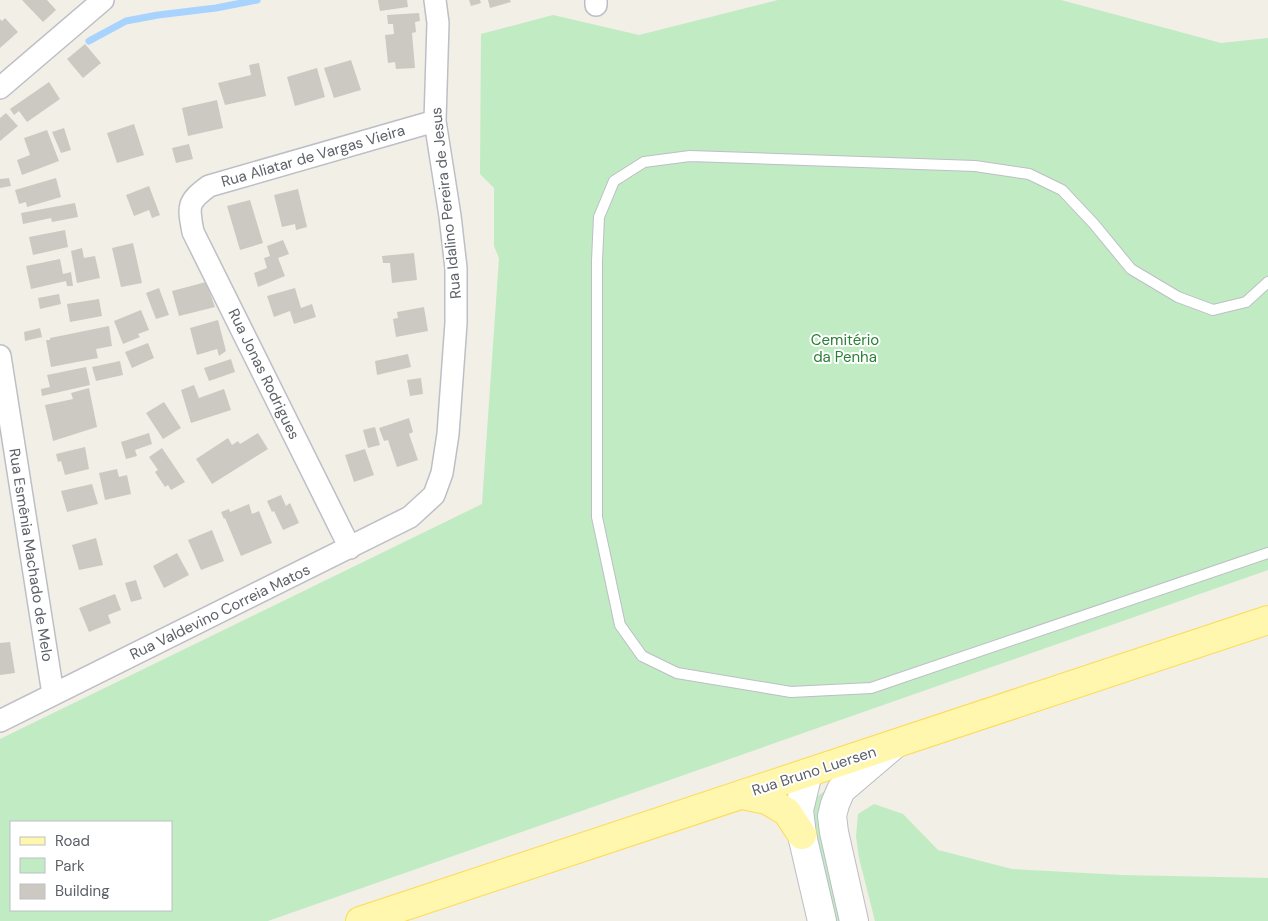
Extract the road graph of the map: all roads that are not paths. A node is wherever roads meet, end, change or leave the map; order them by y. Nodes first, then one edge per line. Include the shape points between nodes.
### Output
1 (103, 0) edge
2 (435, 0) edge
3 (0, 88) edge
4 (435, 121) junction
5 (194, 197) joint
6 (1268, 282) edge
7 (0, 356) edge
8 (434, 495) joint
9 (350, 548) junction
10 (1268, 553) edge
11 (1268, 620) edge
12 (52, 694) junction
13 (0, 721) edge
14 (895, 744) junction
15 (808, 773) junction
16 (742, 795) junction
17 (802, 835) junction
18 (360, 921) edge
19 (822, 921) edge
20 (854, 921) edge

1 - 3 street
2 - 4 street, Rua Idalino Pereira de Jesus via 438,23
4 - 5 street, Rua Aliatar de Vargas Vieira via 209,186
4 - 8 street, Rua Idalino Pereira de Jesus via 456,268 456,323 448,434 442,473
5 - 9 street, Rua Jonas Rodrigues via 189,212 193,232
6 - 10 lane via 1246,302 1213,310 1178,297 1131,269 1062,190 1029,174 975,166 690,156 644,162 614,181 599,217 597,517 620,625 642,656 677,673 791,692 871,688
7 - 12 street, Rua Esmênia Machado de Melo
8 - 9 street, Rua Valdevino Correia Matos via 410,517
9 - 12 street, Rua Valdevino Correia Matos
11 - 14 main road, Rua Bruno Luersen
12 - 13 street, Rua Valdevino Correia Matos
14 - 15 main road, Rua Bruno Luersen
14 - 20 main road via 841,790 834,804 834,832
15 - 16 main road, Rua Bruno Luersen
15 - 17 main road via 800,810
16 - 17 main road via 767,800 787,812
16 - 18 main road, Rua Bruno Luersen
17 - 19 main road

